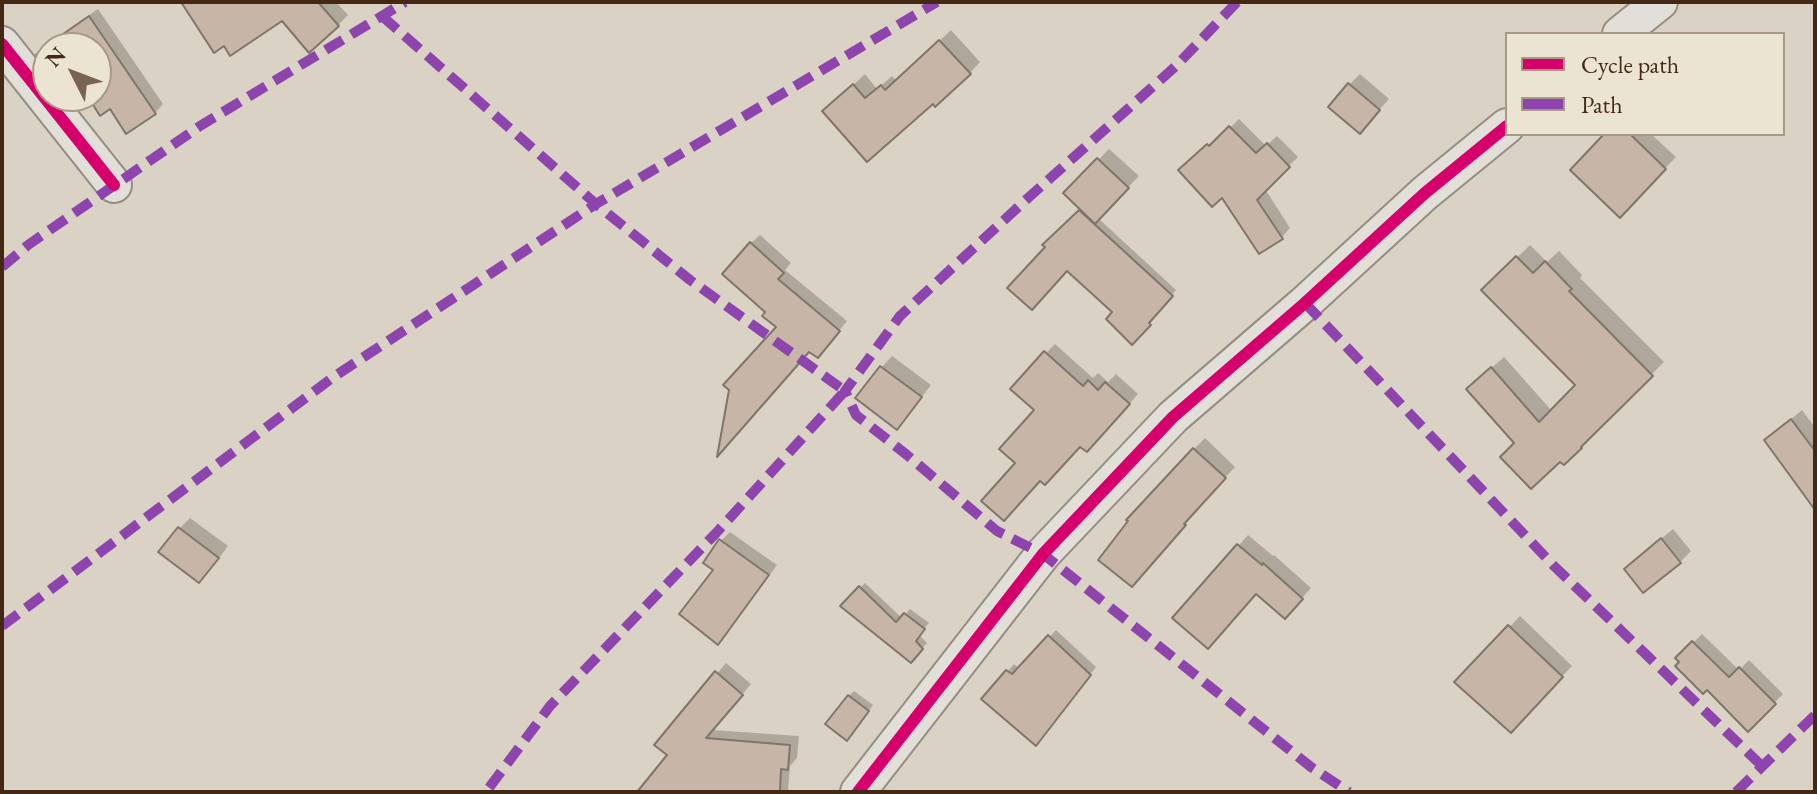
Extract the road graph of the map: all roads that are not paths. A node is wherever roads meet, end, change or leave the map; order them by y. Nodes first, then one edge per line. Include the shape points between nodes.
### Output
1 (1660, 2) edge
2 (1622, 32) edge
3 (2, 44) edge
4 (1505, 128) edge
5 (114, 185) dead end
6 (858, 792) edge

1 - 2 street
3 - 5 street
4 - 6 street via 1173,417 1043,554

